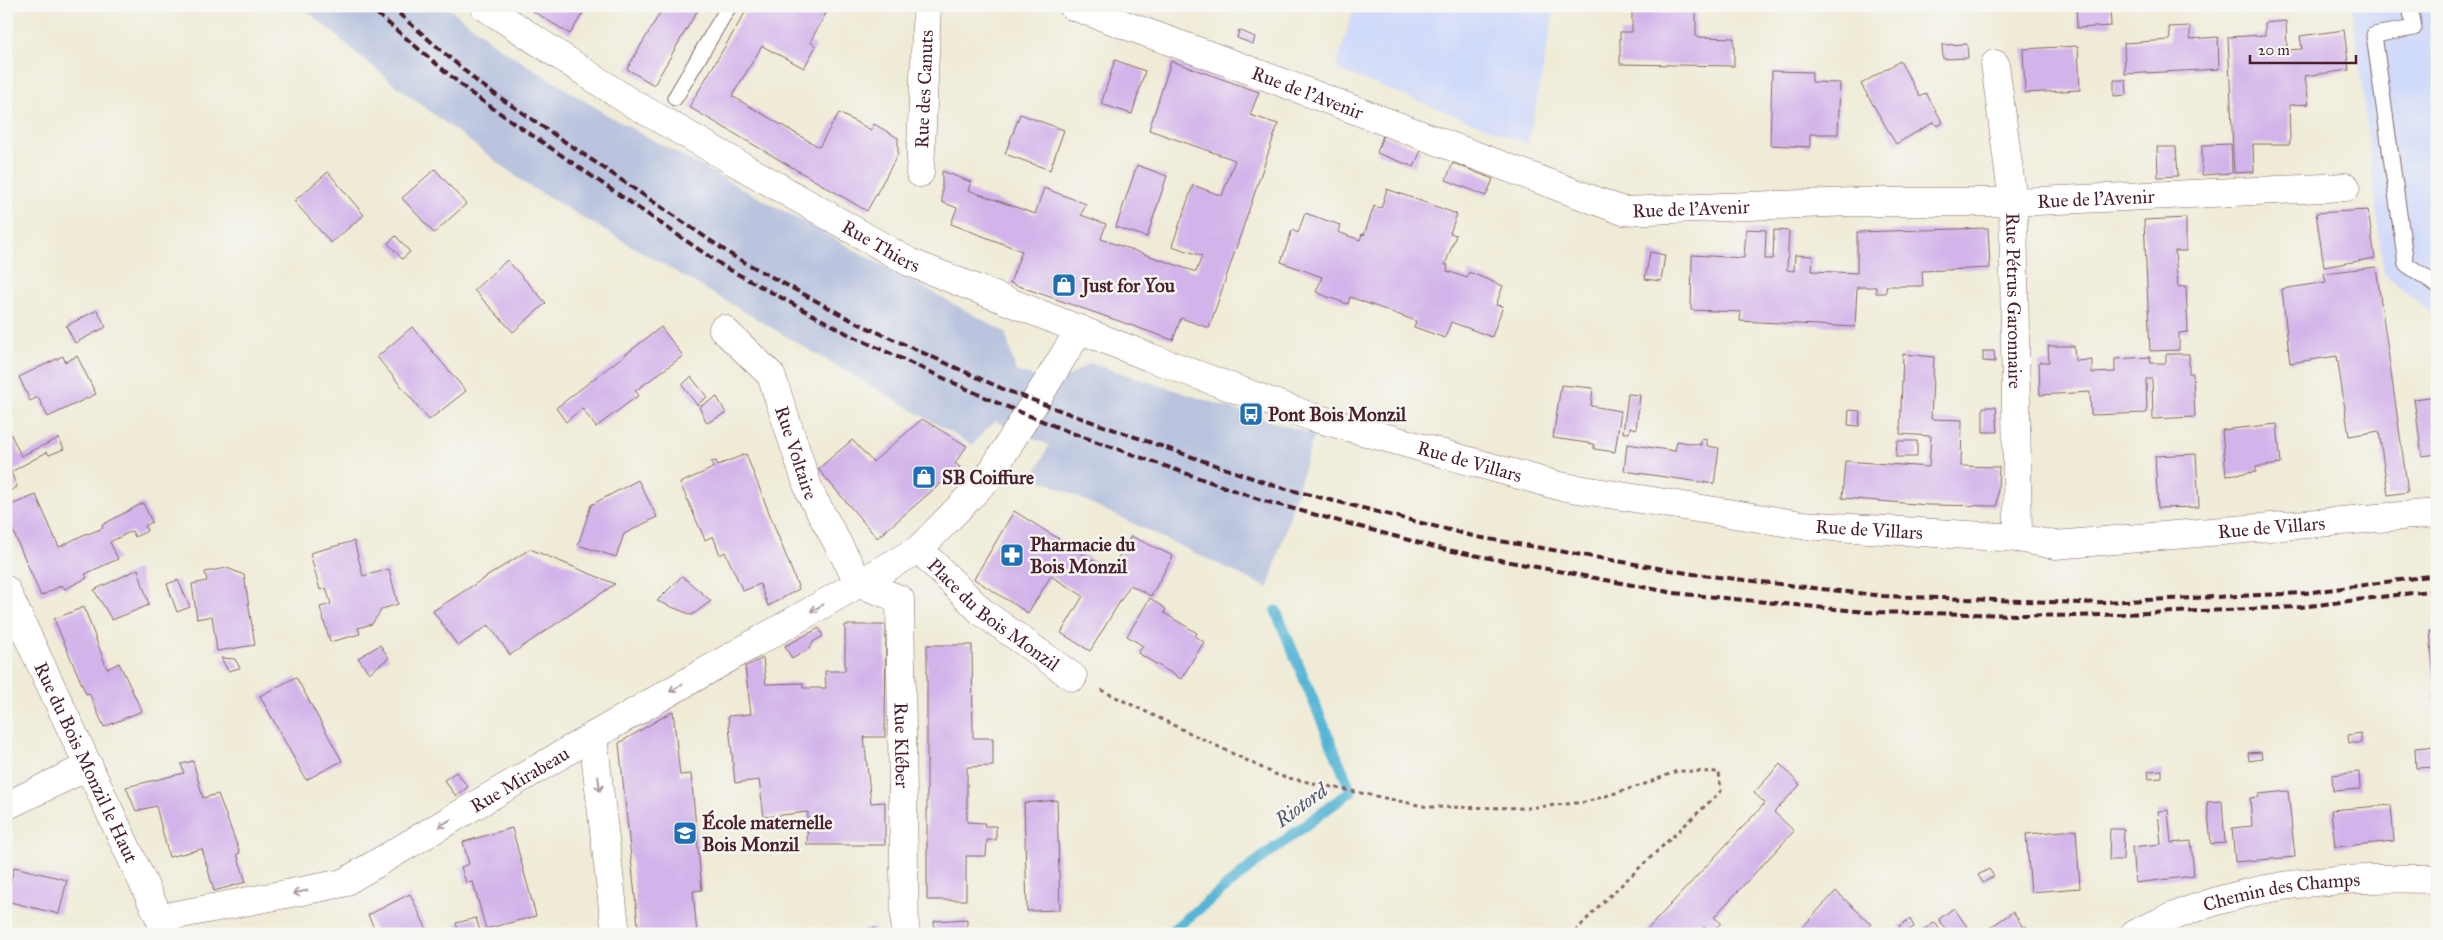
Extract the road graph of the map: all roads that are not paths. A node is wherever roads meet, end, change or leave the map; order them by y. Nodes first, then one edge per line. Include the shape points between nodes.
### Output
1 (484, 6) edge
2 (729, 6) edge
3 (927, 6) edge
4 (1073, 6) edge
5 (2410, 6) edge
6 (1995, 64) dead end
7 (675, 98) dead end
8 (920, 173) dead end
9 (2346, 187) dead end
10 (2013, 202) junction
11 (2437, 285) edge
12 (722, 329) dead end
13 (1080, 329) junction
14 (1312, 417) joint
15 (2437, 513) edge
16 (2018, 538) junction
17 (919, 549) junction
18 (860, 584) junction
19 (6, 590) edge
20 (1073, 677) road end
21 (594, 736) junction
22 (89, 766) junction
23 (6, 806) edge
24 (2437, 879) edge
25 (163, 926) edge
26 (616, 934) edge
27 (905, 934) edge
28 (2134, 934) edge

1 - 13 street, Rue Thiers via 627,100 909,262
2 - 7 lane
3 - 8 street, Rue des Canuts
4 - 10 street, Rue de l'Avenir via 1623,211 1852,202
5 - 11 lane via 2414,28 2374,35 2406,264
6 - 10 street, Rue Pétrus Garonnaire
9 - 10 street, Rue de l'Avenir
10 - 16 street, Rue Pétrus Garonnaire
12 - 18 street, Rue Voltaire via 771,375 810,493
13 - 14 street, Rue Thiers
13 - 17 street, Place du Bois Monzil via 988,478
14 - 16 street, Rue de Villars via 1558,486 1802,525
15 - 16 street, Rue de Villars via 2055,545
17 - 18 street, Place du Bois Monzil
17 - 20 street, Place du Bois Monzil via 982,612
18 -> 21 street, Rue Mirabeau
18 - 27 street, Rue Kléber via 900,599
19 - 22 street, Rue du Bois Monzil le Haut
21 -> 25 street, Rue Mirabeau via 343,883
21 -> 26 street
22 - 23 street
22 - 25 street, Rue du Bois Monzil le Haut
24 - 28 street, Chemin des Champs via 2347,878 2268,887 2236,894 2164,919

